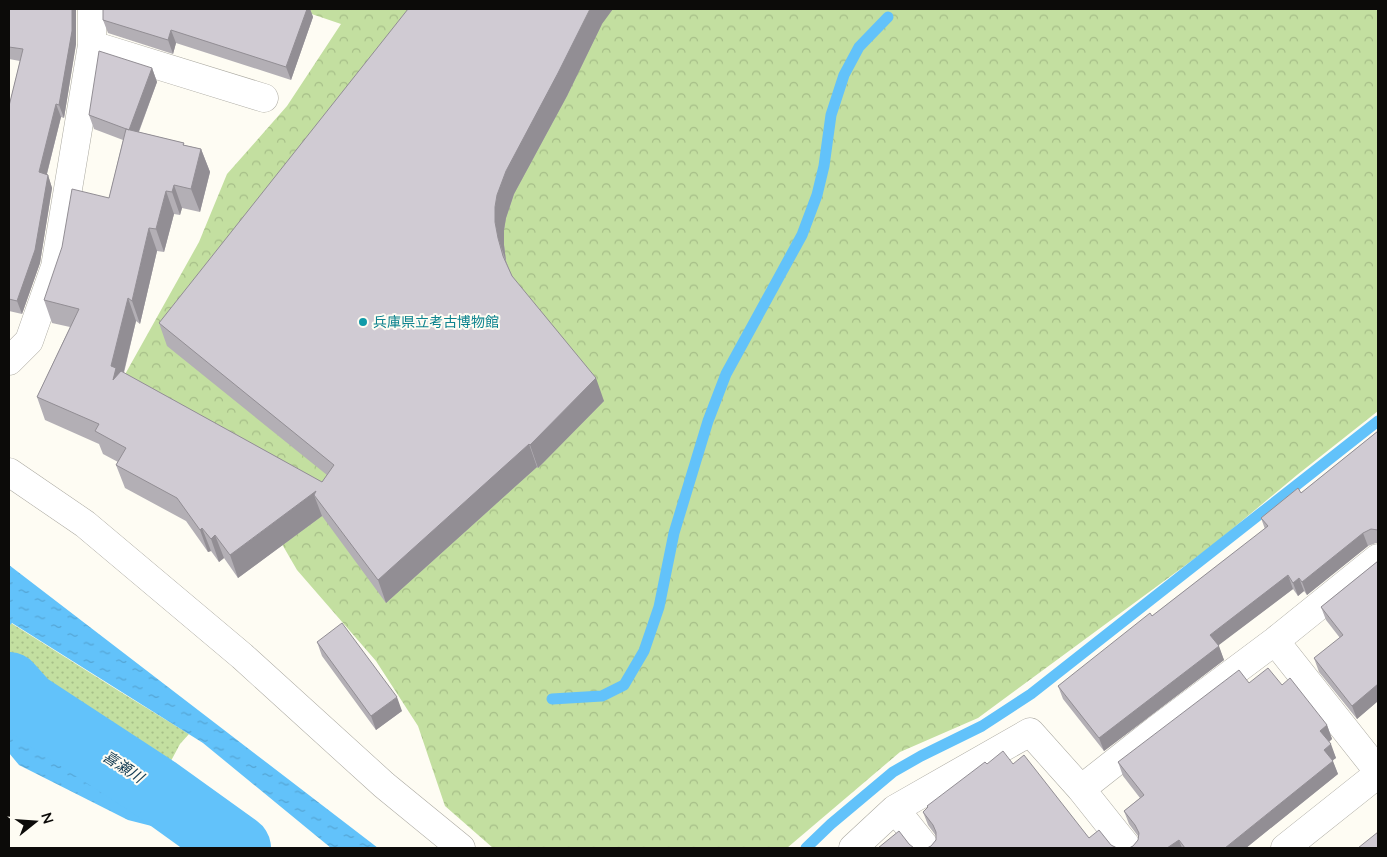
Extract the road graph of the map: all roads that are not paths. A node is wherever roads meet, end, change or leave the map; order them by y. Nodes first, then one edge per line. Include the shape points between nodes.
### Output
1 (92, 9) edge
2 (92, 45) junction
3 (264, 98) dead end
4 (9, 360) edge
5 (9, 472) edge
6 (1378, 558) edge
7 (1275, 641) junction
8 (1378, 773) edge
9 (1080, 789) junction
10 (895, 809) junction
11 (461, 848) edge
12 (853, 848) edge
13 (926, 848) edge
14 (1128, 848) edge
15 (1286, 848) edge

1 - 2 street
2 - 3 street
2 - 4 street via 55,267 28,341
5 - 11 street via 84,524 242,656 384,785
6 - 7 street
7 - 8 street
7 - 9 street
8 - 15 street
9 - 10 street via 1030,732
9 - 14 street
10 - 12 street
10 - 13 street

